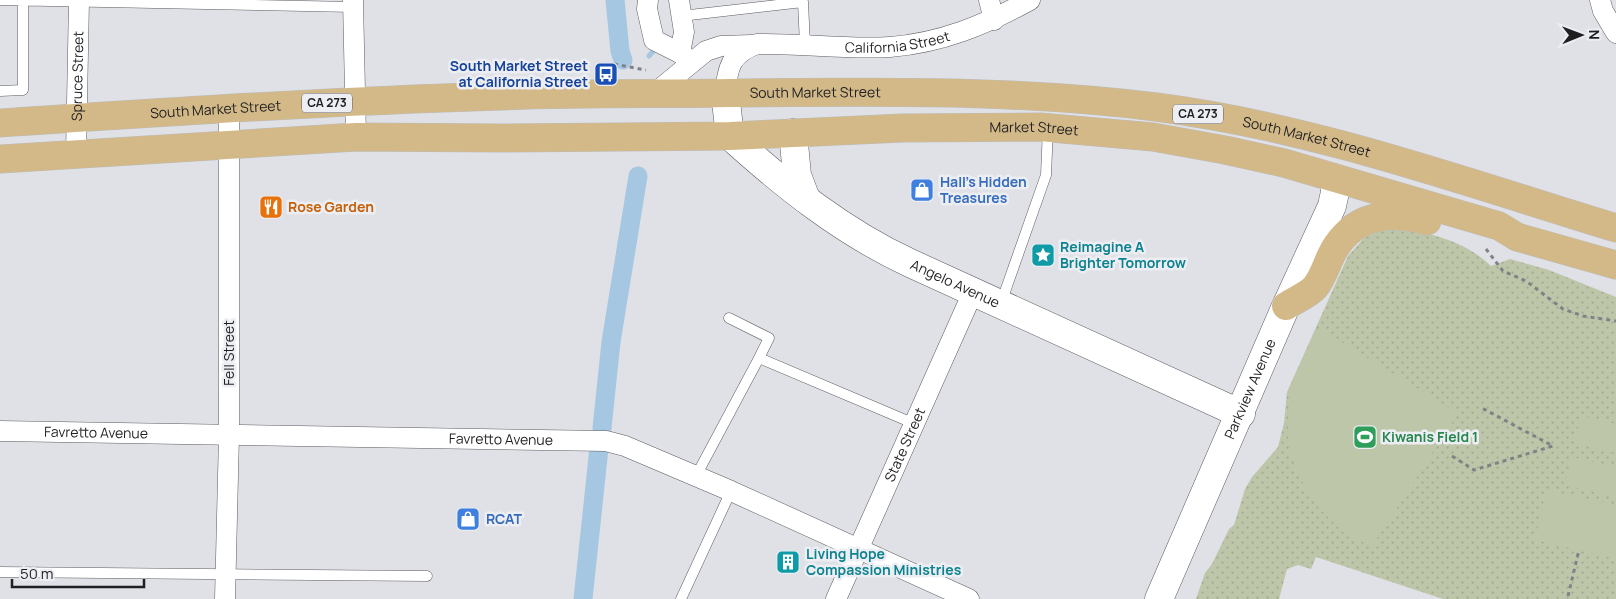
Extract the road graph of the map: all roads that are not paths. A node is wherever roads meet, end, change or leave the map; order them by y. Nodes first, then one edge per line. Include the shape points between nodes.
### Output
1 (0, 0) edge
2 (23, 0) edge
3 (648, 0) edge
4 (989, 0) edge
5 (1030, 0) edge
6 (1600, 0) edge
7 (79, 1) edge
8 (354, 4) edge
9 (680, 8) edge
10 (994, 20) junction
11 (1616, 33) edge
12 (757, 44) junction
13 (805, 45) junction
14 (686, 58) junction
15 (655, 82) junction
16 (0, 91) edge
17 (725, 93) junction
18 (356, 102) junction
19 (229, 108) junction
20 (76, 118) junction
21 (0, 123) edge
22 (1048, 127) junction
23 (793, 133) junction
24 (1300, 135) junction
25 (356, 136) junction
26 (730, 136) junction
27 (230, 144) junction
28 (76, 154) junction
29 (0, 159) edge
30 (1334, 178) junction
31 (1502, 193) junction
32 (806, 199) junction
33 (1616, 228) edge
34 (1517, 237) junction
35 (1616, 265) edge
36 (973, 292) junction
37 (1000, 305) junction
38 (1286, 306) junction
39 (729, 318) dead end
40 (759, 358) junction
41 (1240, 414) junction
42 (915, 424) junction
43 (0, 431) edge
44 (229, 435) junction
45 (696, 476) junction
46 (731, 491) junction
47 (860, 549) junction
48 (0, 572) edge
49 (226, 575) junction
50 (427, 576) dead end
51 (226, 599) edge
52 (681, 599) edge
53 (836, 599) edge
54 (969, 599) edge
55 (1159, 599) edge

1 - 2 lane
2 - 7 lane
2 - 16 lane via 24,90
3 - 14 street via 646,10 654,40
4 - 10 street
5 - 10 street, California Street
6 - 11 street via 1602,11
7 - 8 lane
7 - 20 street, Spruce Street
8 - 18 street
9 - 13 lane via 803,2
9 - 14 street
10 - 13 street, California Street via 952,36 921,43 889,47
12 - 13 street, California Street
12 - 14 street, California Street via 714,48
12 - 17 street via 733,59
14 - 15 street, California Street
15 - 17 main road, South Market Street / CA 273
15 - 18 main road, South Market Street / CA 273 via 501,96
17 - 24 main road, South Market Street / CA 273 via 1034,96 1156,107
17 - 26 street
18 - 19 main road, South Market Street / CA 273
18 - 25 street
19 - 20 main road, South Market Street / CA 273
19 - 27 street, Fell Street
20 - 21 main road, South Market Street / CA 273
20 - 28 street, Spruce Street
22 - 23 main road, Market Street / CA 273
22 - 30 main road, Market Street / CA 273 via 1117,132 1189,143 1284,163
22 - 37 lane via 1046,175
23 - 26 main road, Market Street / CA 273
23 - 32 street via 797,175
24 - 30 main road via 1326,163
24 - 31 main road, South Market Street / CA 273
25 - 26 main road, CA 273
25 - 27 main road, CA 273
26 - 32 street, Angelo Avenue
27 - 28 main road, CA 273
27 - 44 street, Fell Street
28 - 29 main road, CA 273
30 - 31 main road via 1375,169 1476,199
30 - 34 main road, CA 273 via 1499,226
30 - 38 street, Parkview Avenue via 1332,206
31 - 33 main road, South Market Street / CA 273
32 - 36 street, Angelo Avenue via 877,247
34 - 35 main road, CA 273
34 - 38 main road via 1496,239 1406,214 1376,217 1347,233 1336,245 1315,287
36 - 37 street, Angelo Avenue
36 - 42 street, State Street
37 - 41 street, Angelo Avenue
38 - 41 street, Parkview Avenue
39 - 40 lane via 769,338
40 - 42 lane
40 - 45 lane
41 - 55 street, Parkview Avenue
42 - 47 street, State Street
43 - 44 street, Favretto Avenue
44 - 45 street, Favretto Avenue via 599,440 625,446
44 - 49 street, Fell Street
45 - 46 street, Favretto Avenue
46 - 47 street, Favretto Avenue
46 - 52 lane
47 - 53 street, State Street
47 - 54 street, Favretto Avenue
48 - 49 lane
49 - 50 lane
49 - 51 street, Fell Street

